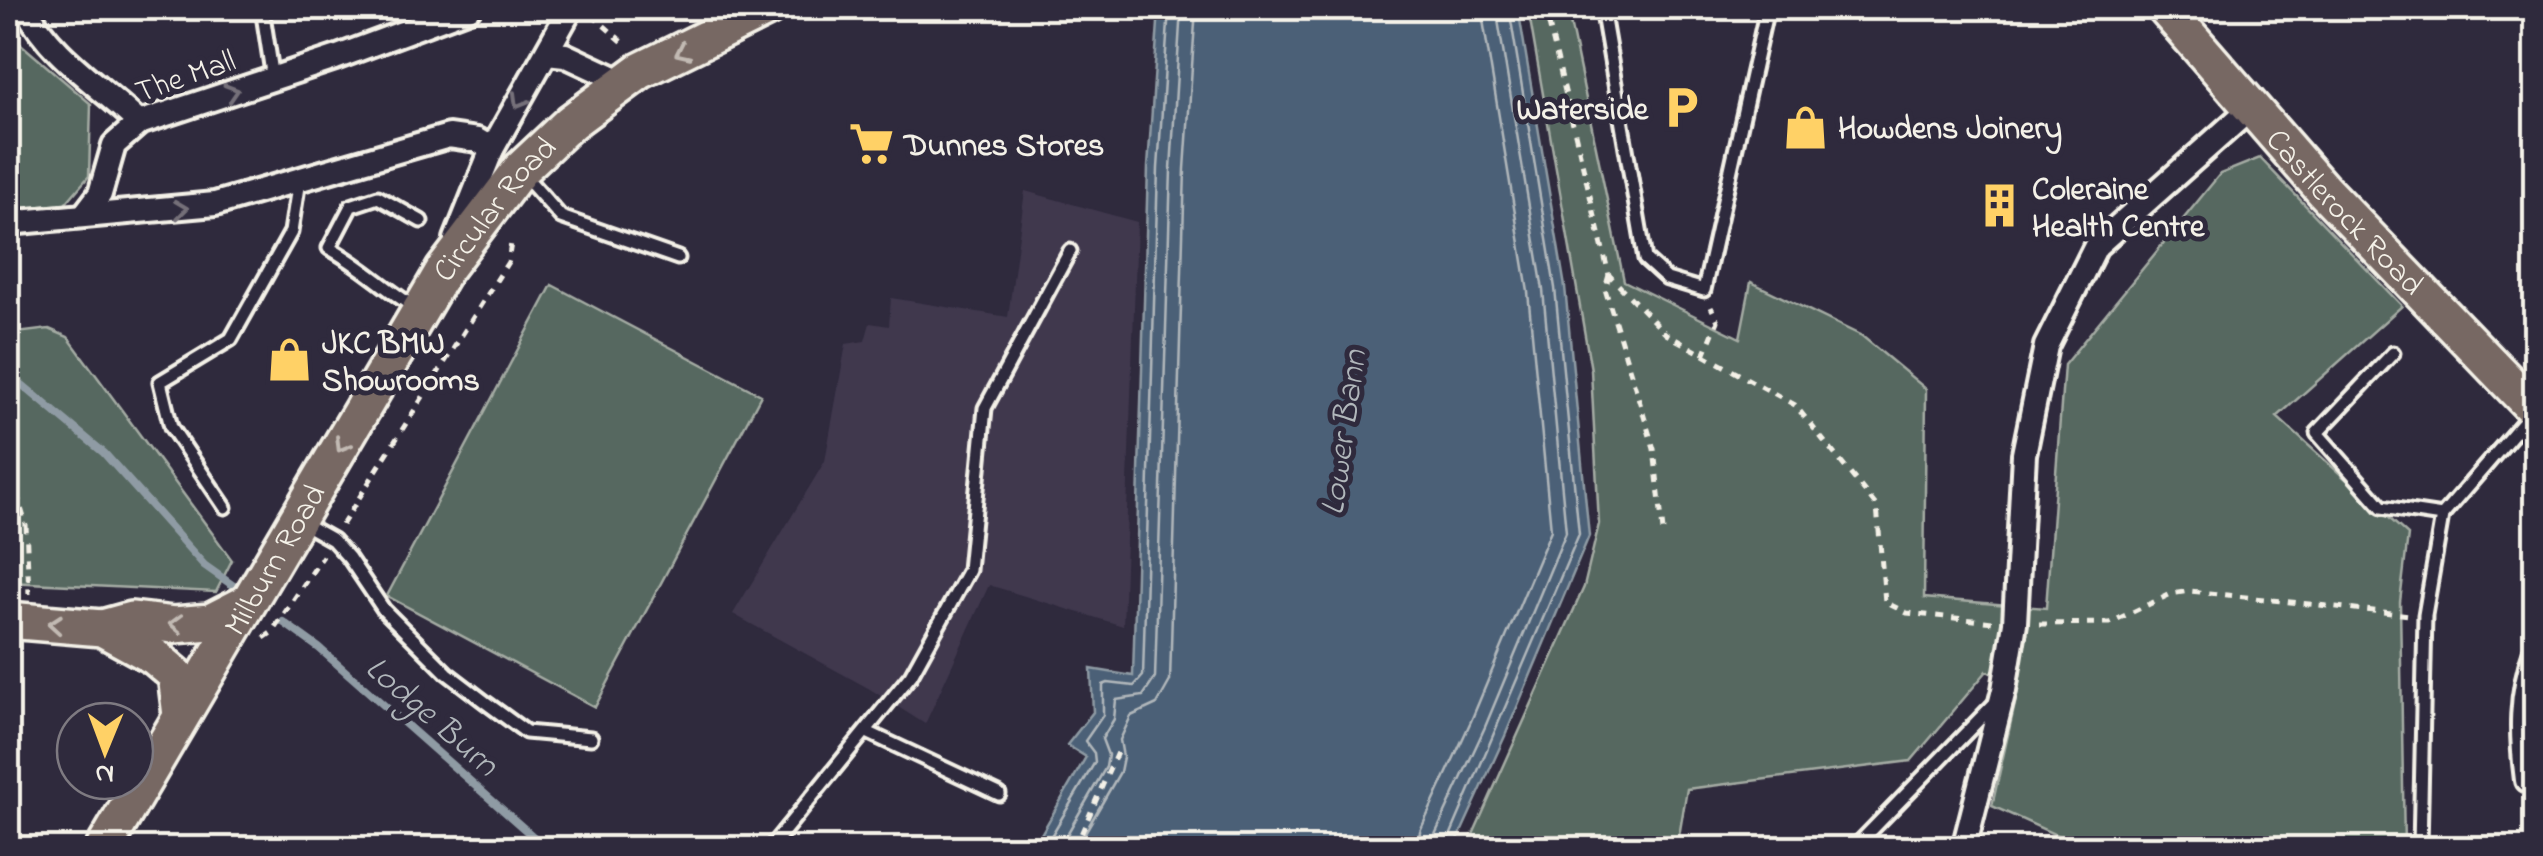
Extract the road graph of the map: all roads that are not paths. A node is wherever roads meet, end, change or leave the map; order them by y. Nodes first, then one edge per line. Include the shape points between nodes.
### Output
1 (26, 8) edge
2 (262, 8) edge
3 (468, 8) edge
4 (570, 8) edge
5 (768, 8) edge
6 (1602, 8) edge
7 (1767, 8) edge
8 (2173, 10) edge
9 (547, 53) junction
10 (273, 79) junction
11 (623, 82) junction
12 (2252, 107) junction
13 (139, 123) junction
14 (506, 160) junction
15 (299, 180) junction
16 (84, 215) junction
17 (421, 221) dead end
18 (8, 223) edge
19 (1070, 251) dead end
20 (678, 258) dead end
21 (444, 270) joint
22 (421, 311) junction
23 (2393, 354) dead end
24 (2535, 411) edge
25 (225, 508) dead end
26 (2442, 516) junction
27 (298, 520) junction
28 (253, 593) junction
29 (19, 621) edge
30 (102, 628) junction
31 (2536, 651) edge
32 (2002, 696) junction
33 (182, 715) junction
34 (867, 732) junction
35 (590, 738) dead end
36 (2527, 780) dead end
37 (999, 794) dead end
38 (104, 848) edge
39 (770, 848) edge
40 (1854, 848) edge
41 (1964, 848) edge
42 (2420, 848) edge

1 - 13 street via 66,61
2 - 10 lane
3 - 10 street, The Mall
4 - 9 street
5 -> 11 main road, Circular Road
6 - 7 lane via 1645,259 1666,279 1704,290
8 - 12 main road, Castlerock Road
9 - 11 street
9 -> 14 street
13 -> 10 street, The Mall
11 - 14 main road, Circular Road
12 - 24 main road, Castlerock Road
12 - 32 street via 2096,246 2046,346 2024,454 2015,623
13 - 16 street, The Mall via 114,144 100,194
14 - 15 street, Circular Road via 477,140 449,136
14 - 20 lane via 561,216
14 - 21 main road, Circular Road
16 -> 15 street, Circular Road via 216,204
15 - 25 lane via 291,232 231,339 160,382 171,428
16 - 18 street, Circular Road
17 - 22 lane via 378,197 351,206 328,248
19 - 34 lane via 984,408 969,570 911,676
21 - 22 main road, Milburn Road
22 -> 27 main road, Milburn Road
23 - 26 lane via 2317,432 2382,506
24 - 26 lane
26 - 42 lane via 2425,615
27 - 28 main road, Milburn Road
27 - 35 lane via 333,540 384,610 485,702 526,732
28 -> 30 main road via 210,622 131,620
28 - 33 main road, Milburn Road
30 -> 29 main road
30 - 33 main road via 171,669
31 - 36 street via 2525,680 2521,734
32 - 40 lane
32 - 41 street
33 - 38 main road, Milburn Road
34 - 37 lane
34 - 39 lane

